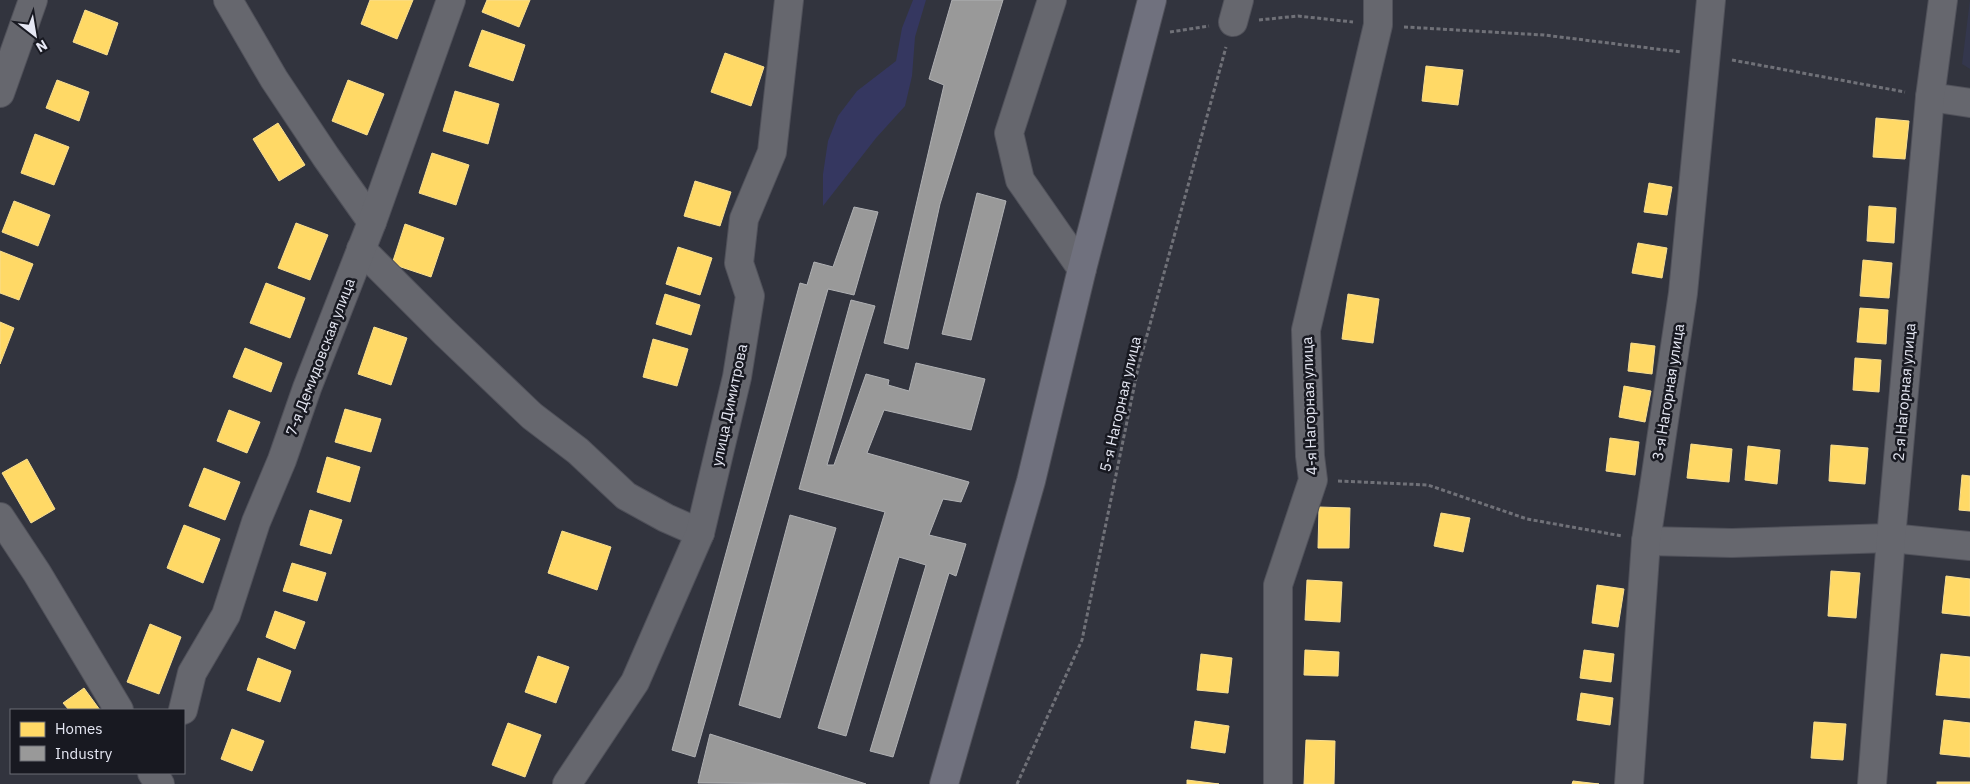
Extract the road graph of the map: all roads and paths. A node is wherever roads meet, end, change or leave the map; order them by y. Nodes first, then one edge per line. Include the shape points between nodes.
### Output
1 (33, 0) edge
2 (228, 0) edge
3 (451, 0) edge
4 (789, 0) edge
5 (1052, 0) edge
6 (1152, 0) edge
7 (1711, 0) edge
8 (1943, 0) edge
9 (1236, 11) edge
10 (1378, 13) edge
11 (1706, 56) junction
12 (0, 93) edge
13 (1930, 97) junction
14 (1970, 103) edge
15 (372, 222) junction
16 (361, 249) junction
17 (1082, 269) junction
18 (1312, 480) junction
19 (0, 517) edge
20 (700, 533) junction
21 (1891, 538) junction
22 (1646, 540) junction
23 (1970, 546) edge
24 (118, 709) edge
25 (183, 709) edge
26 (567, 784) edge
27 (944, 784) edge
28 (1017, 784) edge
29 (1278, 784) edge
30 (1628, 784) edge
31 (1872, 784) edge

1 - 12 street
2 - 15 street via 274,79
3 - 15 street, 7-я Демидовская улица
4 - 20 street, улица Димитрова via 772,152 744,219 739,263 750,296 737,377
5 - 17 street via 1009,133 1020,180
6 - 17 main road
7 - 11 street, 3-я Нагорная улица
8 - 13 street, 2-я Нагорная улица
9 - 28 path, 5-я Нагорная улица via 1138,368 1082,640
10 - 11 path
10 - 18 street, 4-я Нагорная улица via 1306,330
11 - 13 path
11 - 22 street, 3-я Нагорная улица via 1683,294
13 - 14 street
13 - 21 street, 2-я Нагорная улица
15 - 16 street, 7-я Демидовская улица
16 - 20 street via 532,416 578,451 626,496
16 - 25 street, 7-я Демидовская улица via 256,522 226,615 192,674
17 - 27 main road via 1031,481
18 - 22 path via 1428,485 1527,519
18 - 29 street, 4-я Нагорная улица via 1278,585
19 - 24 street
20 - 26 street, улица Димитрова via 635,682
21 - 22 street via 1732,542
21 - 23 street
21 - 31 street, 2-я Нагорная улица
22 - 30 street, 3-я Нагорная улица

